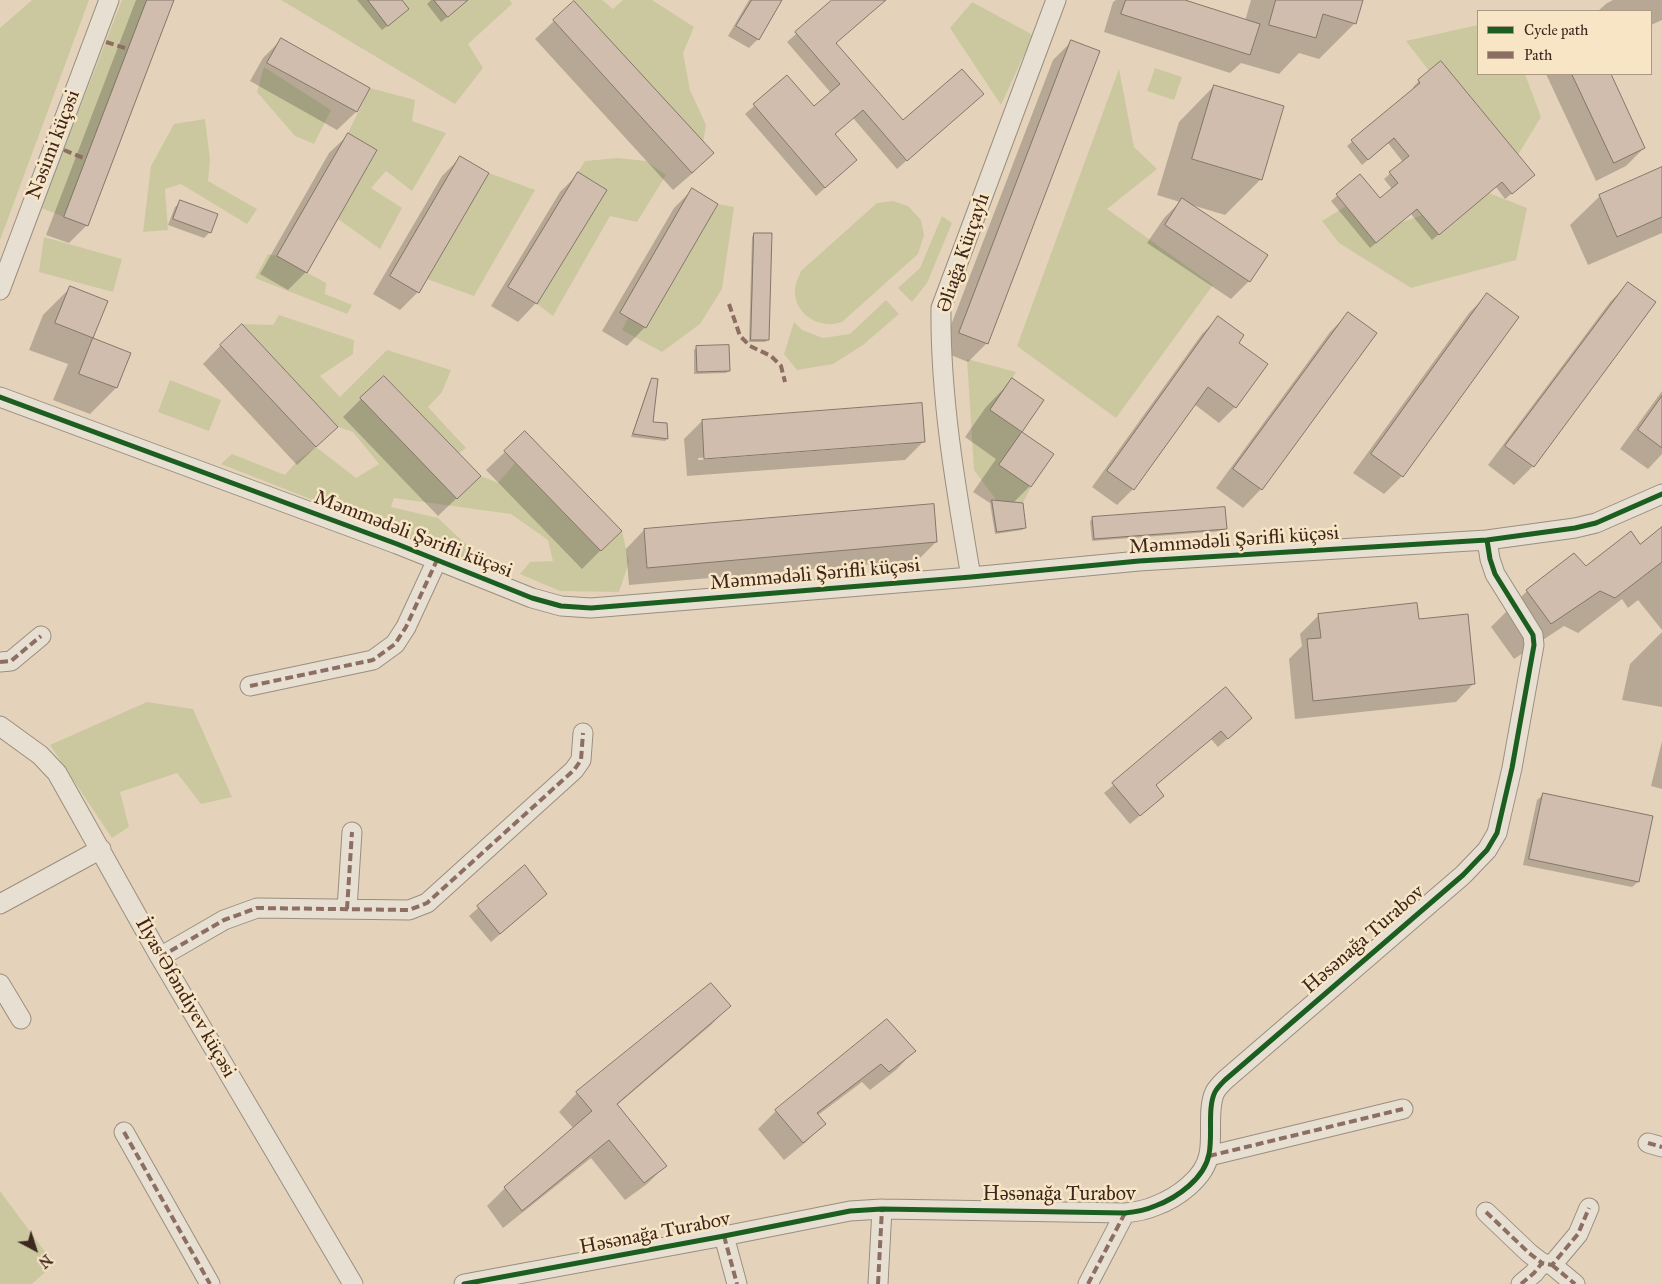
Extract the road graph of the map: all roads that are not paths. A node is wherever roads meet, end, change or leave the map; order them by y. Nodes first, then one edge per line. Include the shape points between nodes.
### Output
1 (109, 0) edge
2 (1053, 1) edge
3 (0, 290) edge
4 (0, 396) edge
5 (1662, 494) edge
6 (1487, 540) junction
7 (438, 560) junction
8 (972, 577) junction
9 (40, 636) dead end
10 (0, 662) edge
11 (250, 686) dead end
12 (0, 726) edge
13 (583, 734) dead end
14 (352, 832) dead end
15 (100, 849) junction
16 (0, 904) edge
17 (347, 909) junction
18 (160, 957) junction
19 (0, 984) edge
20 (21, 1019) dead end
21 (1403, 1109) dead end
22 (124, 1132) dead end
23 (1209, 1156) junction
24 (1589, 1208) dead end
25 (882, 1209) junction
26 (1486, 1212) dead end
27 (1125, 1213) junction
28 (724, 1236) junction
29 (1547, 1264) junction
30 (210, 1284) edge
31 (353, 1284) edge
32 (464, 1284) edge
33 (737, 1284) edge
34 (878, 1284) edge
35 (1088, 1284) edge
36 (1521, 1284) edge
37 (1575, 1284) edge

1 - 3 street, Nəsimi küçəsi
2 - 8 street, Əliağa Kürçaylı via 941,308 940,352
4 - 7 street, Məmmədəli Şərifli küçəsi
5 - 6 street, Məmmədəli Şərifli küçəsi via 1596,523
6 - 8 street, Məmmədəli Şərifli küçəsi via 1139,561
6 - 23 street, Həsənağa Turabov via 1495,574 1533,634 1534,645 1497,833 1487,850 1463,875 1225,1080 1215,1092 1212,1104
7 - 8 street, Məmmədəli Şərifli küçəsi via 532,598 561,606 591,608
7 - 11 street via 395,644 373,660
9 - 10 street via 11,661
12 - 15 street, İlyas Əfəndiyev küçəsi via 40,755 57,774
13 - 17 street via 581,760 574,770 427,903 409,910
14 - 17 street
15 - 16 street
15 - 18 street, İlyas Əfəndiyev küçəsi
17 - 18 street via 257,908 224,920
18 - 31 street, İlyas Əfəndiyev küçəsi
19 - 20 street
21 - 23 street
22 - 30 street
23 - 27 street, Həsənağa Turabov via 1194,1180 1173,1198 1156,1206
24 - 29 street via 1578,1234
25 - 27 street, Həsənağa Turabov
25 - 28 street, Həsənağa Turabov via 850,1211
25 - 34 street
26 - 29 street via 1529,1254
27 - 35 street
28 - 32 street, Həsənağa Turabov
28 - 33 street
29 - 36 street
29 - 37 street

